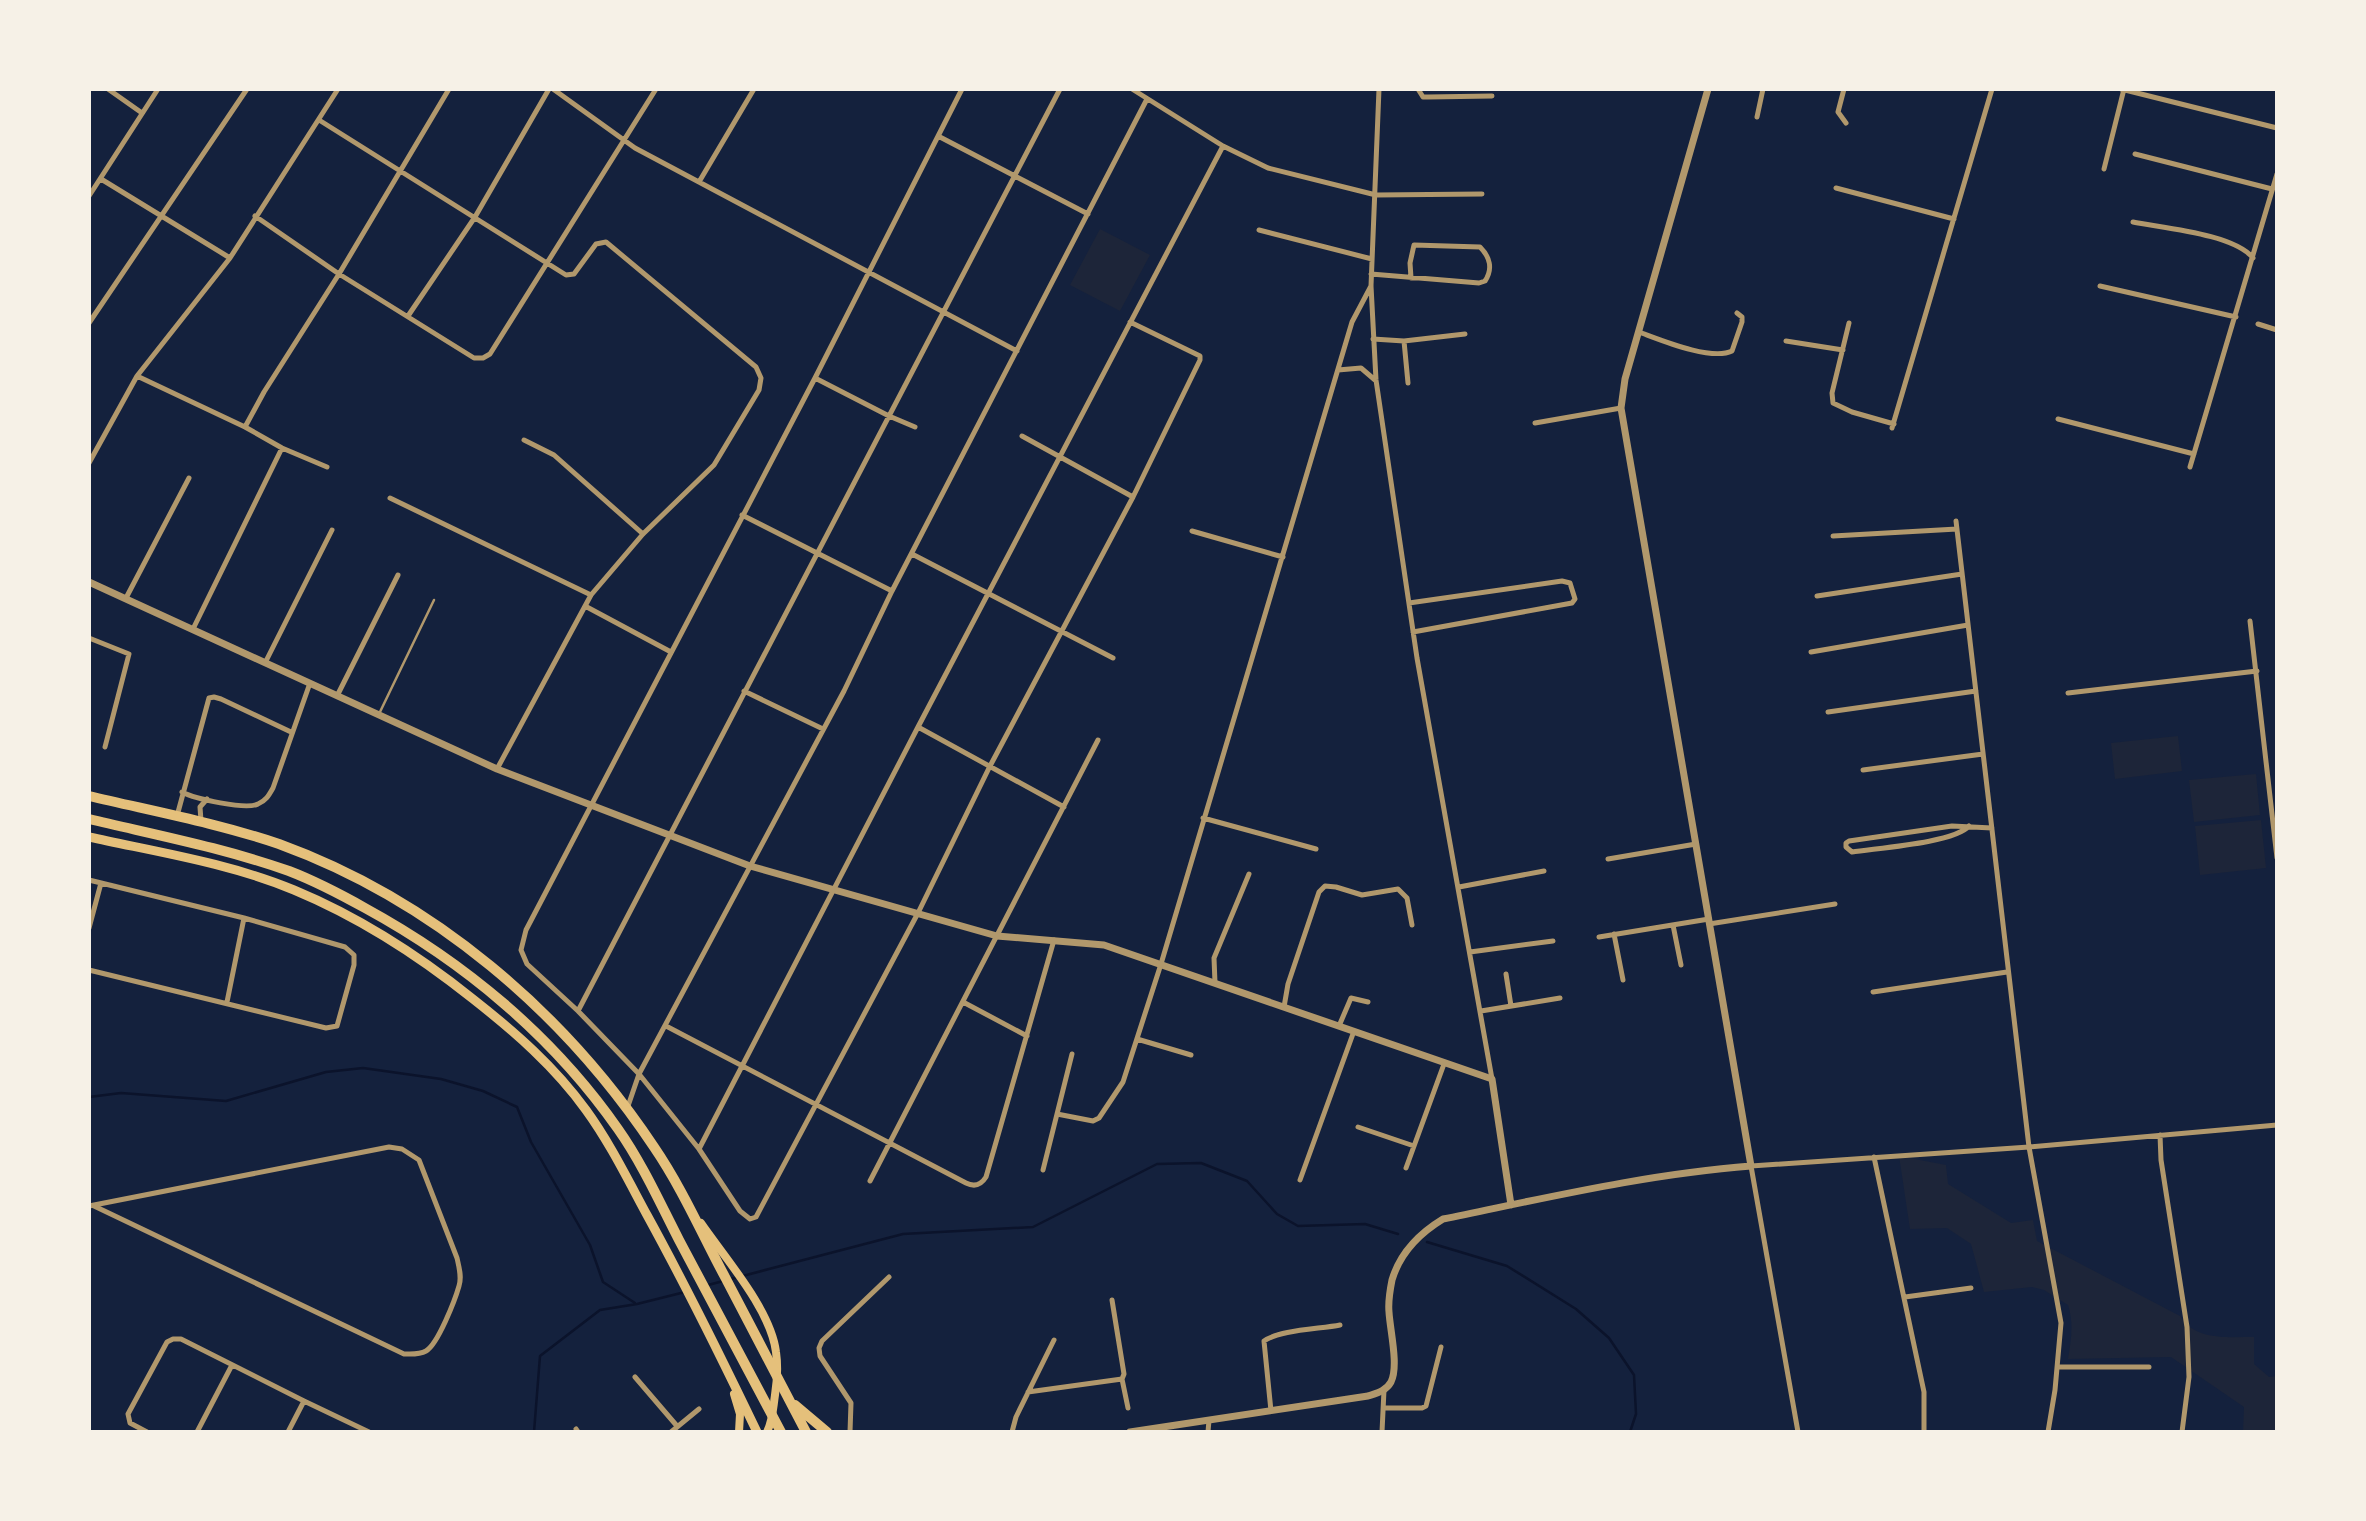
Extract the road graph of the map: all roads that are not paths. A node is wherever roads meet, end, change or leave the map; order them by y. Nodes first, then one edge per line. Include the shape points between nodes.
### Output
1 (108, 89) edge
2 (158, 89) edge
3 (247, 89) edge
4 (338, 89) edge
5 (449, 89) edge
6 (551, 89) edge
7 (656, 89) edge
8 (754, 89) edge
9 (962, 89) edge
10 (1060, 89) edge
11 (1132, 89) edge
12 (1379, 89) edge
13 (1418, 89) edge
14 (1707, 89) edge
15 (1763, 89) edge
16 (1844, 89) edge
17 (1992, 89) edge
18 (2123, 89) edge
19 (1492, 96) dead end
20 (1147, 99) junction
21 (142, 113) junction
22 (1757, 117) dead end
23 (319, 120) junction
24 (1846, 123) dead end
25 (2277, 128) edge
26 (938, 136) junction
27 (626, 139) junction
28 (1223, 146) junction
29 (2135, 154) dead end
30 (2104, 169) dead end
31 (399, 170) junction
32 (2277, 174) edge
33 (1016, 175) junction
34 (101, 179) junction
35 (699, 182) junction
36 (1836, 187) dead end
37 (2272, 189) junction
38 (1482, 194) dead end
39 (1376, 195) junction
40 (89, 196) edge
41 (1088, 214) junction
42 (161, 216) junction
43 (255, 216) junction
44 (475, 217) junction
45 (1954, 219) junction
46 (2133, 222) dead end
47 (1259, 230) dead end
48 (230, 258) junction
49 (2253, 258) junction
50 (1373, 259) junction
51 (548, 263) junction
52 (870, 273) junction
53 (339, 274) junction
54 (1371, 274) junction
55 (1411, 278) junction
56 (1371, 286) junction
57 (2100, 286) dead end
58 (944, 313) junction
59 (1737, 313) dead end
60 (408, 316) junction
61 (2236, 317) junction
62 (1130, 322) junction
63 (89, 323) edge
64 (1849, 323) dead end
65 (2258, 324) dead end
66 (2277, 330) edge
67 (1639, 332) junction
68 (1465, 334) dead end
69 (1373, 340) junction
70 (1404, 341) junction
71 (1786, 341) dead end
72 (1843, 350) junction
73 (1017, 351) junction
74 (1338, 370) junction
75 (137, 376) junction
76 (815, 378) junction
77 (1376, 380) junction
78 (1408, 383) dead end
79 (1621, 408) junction
80 (889, 416) junction
81 (2058, 419) dead end
82 (1535, 423) dead end
83 (245, 427) junction
84 (915, 427) dead end
85 (1022, 436) dead end
86 (524, 440) dead end
87 (282, 448) junction
88 (2194, 454) junction
89 (1060, 457) junction
90 (89, 463) edge
91 (327, 467) dead end
92 (2190, 467) dead end
93 (189, 478) dead end
94 (1133, 497) junction
95 (390, 498) dead end
96 (742, 515) junction
97 (1956, 521) dead end
98 (1956, 529) junction
99 (332, 530) dead end
100 (1192, 531) dead end
101 (643, 534) junction
102 (1833, 536) dead end
103 (815, 554) junction
104 (912, 554) junction
105 (1283, 557) junction
106 (1962, 574) junction
107 (398, 575) dead end
108 (89, 582) edge
109 (892, 591) junction
110 (988, 593) junction
111 (591, 595) junction
112 (1817, 596) dead end
113 (126, 598) junction
114 (435, 600) dead end
115 (1409, 603) junction
116 (585, 607) junction
117 (2250, 621) dead end
118 (1968, 625) junction
119 (193, 629) junction
120 (1062, 631) junction
121 (1413, 632) junction
122 (89, 638) edge
123 (671, 652) junction
124 (1811, 652) dead end
125 (1113, 658) dead end
126 (265, 663) junction
127 (2257, 671) junction
128 (310, 683) junction
129 (744, 691) junction
130 (1976, 691) junction
131 (2068, 693) dead end
132 (337, 695) junction
133 (1828, 712) dead end
134 (379, 714) junction
135 (918, 727) junction
136 (823, 729) junction
137 (291, 732) junction
138 (1098, 740) dead end
139 (105, 747) dead end
140 (1983, 754) junction
141 (989, 768) junction
142 (497, 769) junction
143 (1863, 770) dead end
144 (182, 792) junction
145 (89, 796) edge
146 (207, 799) junction
147 (590, 805) junction
148 (1064, 807) junction
149 (177, 816) junction
150 (1203, 818) junction
151 (89, 819) edge
152 (202, 822) junction
153 (1969, 826) junction
154 (1992, 828) junction
155 (89, 836) edge
156 (669, 836) junction
157 (1696, 844) junction
158 (1316, 849) dead end
159 (2277, 858) edge
160 (1608, 859) dead end
161 (750, 866) junction
162 (1544, 871) dead end
163 (1249, 874) dead end
164 (89, 880) edge
165 (100, 883) junction
166 (1459, 887) junction
167 (835, 890) junction
168 (1835, 904) dead end
169 (918, 913) junction
170 (244, 918) junction
171 (1709, 921) junction
172 (1412, 925) dead end
173 (1673, 925) junction
174 (89, 928) edge
175 (1614, 934) junction
176 (997, 936) junction
177 (1599, 937) dead end
178 (1054, 940) junction
179 (1553, 941) dead end
180 (1470, 952) junction
181 (1161, 964) junction
182 (1681, 965) dead end
183 (89, 970) edge
184 (2007, 972) junction
185 (1506, 974) dead end
186 (1623, 979) dead end
187 (1215, 983) junction
188 (1873, 992) dead end
189 (1560, 998) dead end
190 (228, 1002) junction
191 (963, 1002) junction
192 (1368, 1002) dead end
193 (1511, 1006) junction
194 (1284, 1007) junction
195 (578, 1011) junction
196 (1481, 1011) junction
197 (666, 1026) junction
198 (1339, 1026) junction
199 (1354, 1031) junction
200 (1027, 1036) junction
201 (1137, 1039) junction
202 (1072, 1054) dead end
203 (1191, 1055) dead end
204 (1444, 1064) junction
205 (743, 1066) junction
206 (639, 1074) junction
207 (1492, 1079) junction
208 (816, 1104) junction
209 (627, 1109) junction
210 (1057, 1114) junction
211 (2277, 1125) edge
212 (1358, 1127) dead end
213 (2160, 1135) junction
214 (889, 1144) junction
215 (1414, 1146) junction
216 (2029, 1147) junction
217 (699, 1149) junction
218 (1874, 1157) junction
219 (1751, 1166) junction
220 (1406, 1168) dead end
221 (1043, 1170) dead end
222 (1300, 1180) dead end
223 (870, 1181) dead end
224 (677, 1186) junction
225 (1511, 1205) junction
226 (91, 1206) edge
227 (889, 1277) dead end
228 (1971, 1288) dead end
229 (1905, 1297) junction
230 (1112, 1300) dead end
231 (698, 1310) junction
232 (1340, 1325) dead end
233 (1054, 1340) dead end
234 (1441, 1347) dead end
235 (232, 1365) junction
236 (2057, 1367) junction
237 (2149, 1367) dead end
238 (635, 1377) dead end
239 (1122, 1379) junction
240 (1384, 1390) junction
241 (1028, 1392) junction
242 (304, 1401) junction
243 (790, 1401) junction
244 (1128, 1408) dead end
245 (1384, 1408) junction
246 (699, 1409) dead end
247 (1271, 1410) junction
248 (1209, 1420) junction
249 (677, 1426) junction
250 (147, 1432) edge
251 (197, 1432) edge
252 (288, 1432) edge
253 (369, 1432) edge
254 (671, 1432) edge
255 (739, 1432) edge
256 (757, 1432) edge
257 (767, 1432) edge
258 (781, 1432) edge
259 (806, 1432) edge
260 (827, 1432) edge
261 (850, 1432) edge
262 (1012, 1432) edge
263 (1130, 1432) edge
264 (1208, 1432) edge
265 (1382, 1432) edge
266 (1798, 1432) edge
267 (1924, 1432) edge
268 (2048, 1432) edge
269 (2182, 1432) edge

1 - 21 street
2 - 21 street
3 - 42 street
4 - 23 street
5 - 31 street
6 - 27 street
6 - 44 street
7 - 27 street
8 - 35 street
9 - 26 street
10 - 33 street
11 - 20 street
12 - 39 street
13 - 19 street via 1423,97
14 - 67 street
15 - 22 street
16 - 24 street via 1838,112
17 - 45 street
18 - 25 street
18 - 30 street
20 - 28 street
20 - 41 street
21 - 34 street
23 - 31 street
23 - 43 street
26 - 33 street
26 - 52 street
27 - 35 street
27 - 51 street
28 - 39 street via 1268,168
28 - 62 street
29 - 37 street
31 - 44 street
31 - 53 street
32 - 37 street
33 - 41 street
33 - 58 street
34 - 40 street
34 - 42 street
35 - 52 street
36 - 45 street
37 - 49 street
38 - 39 street
39 - 50 street
41 - 73 street
42 - 48 street
42 - 63 street
43 - 48 street
43 - 53 street
44 - 51 street
44 - 60 street
45 - 72 street via 1893,426 1833,403
46 - 49 street via 2222,239
47 - 50 street
48 - 75 street
49 - 61 street
50 - 54 street
51 - 60 street via 490,354 483,358 474,358
51 - 101 street via 574,274 596,244 606,242 756,366 761,377 759,390 714,465
52 - 58 street
52 - 76 street
53 - 60 street
53 - 83 street
54 - 55 street
54 - 56 street
55 - 55 street via 1479,283 1489,275 1489,260 1480,247 1414,245
56 - 69 street
56 - 74 street via 1352,322
57 - 61 street
58 - 73 street
58 - 80 street
59 - 67 street via 1742,322 1732,351 1725,354 1706,353
61 - 88 street
62 - 89 street
62 - 94 street via 1200,358
64 - 72 street
65 - 66 street
67 - 79 street
68 - 70 street
69 - 70 street
69 - 77 street
70 - 78 street
71 - 72 street
73 - 104 street
74 - 77 street via 1361,368
74 - 105 street
75 - 83 street
75 - 90 street
76 - 80 street
76 - 96 street
77 - 115 street
79 - 82 street
79 - 157 street
80 - 84 street
80 - 103 street
81 - 88 street
83 - 87 street
85 - 89 street
86 - 101 street via 554,455
87 - 91 street
87 - 119 street
88 - 92 street
89 - 94 street
89 - 110 street
93 - 113 street
94 - 120 street
95 - 111 street
96 - 103 street
96 - 123 street
97 - 98 street
98 - 102 street
98 - 106 street
99 - 126 street
100 - 105 street
101 - 111 street
103 - 109 street
103 - 129 street
104 - 109 street
104 - 110 street
105 - 150 street
106 - 112 street
106 - 118 street
107 - 132 street
108 - 113 street
109 - 136 street
110 - 120 street
110 - 135 street
111 - 116 street
113 - 119 street
114 - 134 lane
115 - 121 street
115 - 121 street via 1562,581 1570,583 1575,593 1572,603
116 - 123 street
116 - 142 street
117 - 127 street
118 - 124 street
118 - 130 street
119 - 126 street
120 - 125 street
120 - 141 street
121 - 166 street
122 - 139 street via 129,654
123 - 147 street
126 - 128 street
127 - 131 street
127 - 159 street
128 - 132 street
128 - 137 street
129 - 136 street
129 - 156 street
130 - 133 street
130 - 140 street
132 - 134 street
134 - 142 street
135 - 141 street
135 - 167 street
136 - 161 street
137 - 144 street via 211,697
137 - 146 street via 265,800 251,806
138 - 148 street
140 - 143 street
140 - 154 street
141 - 148 street
141 - 169 street
142 - 147 street
144 - 146 street
144 - 149 street
145 - 149 highway
146 - 152 street via 200,807
147 - 156 street
147 - 195 street via 524,935 521,950 527,964
148 - 176 street
149 - 152 highway
150 - 158 street
150 - 181 street
151 - 258 highway via 289,871 403,929 474,978 552,1050 619,1130
152 - 209 highway via 279,845 358,879 440,928 541,1008
153 - 153 street via 1849,841 1846,847 1852,852 1944,838
153 - 154 street
154 - 184 street
155 - 231 main road via 216,865 293,889 425,961 512,1030 586,1110
156 - 161 street
156 - 195 street
157 - 160 street
157 - 171 street
161 - 167 street
161 - 197 street
162 - 166 street
163 - 187 street via 1214,958
164 - 165 street
165 - 170 street
165 - 174 street
166 - 180 street
167 - 169 street
167 - 205 street
168 - 171 street
169 - 176 street
169 - 208 street
170 - 190 street
170 - 190 street via 345,947 354,955 354,965 337,1026 326,1028
171 - 173 street
171 - 219 street
172 - 194 street via 1402,891 1394,888 1362,895 1325,886 1319,892
173 - 175 street
173 - 182 street
175 - 177 street
175 - 186 street
176 - 178 street
176 - 191 street
178 - 181 street via 1104,945
178 - 200 street
179 - 180 street
180 - 196 street
181 - 187 street
181 - 201 street
183 - 190 street
184 - 188 street
184 - 216 street
185 - 193 street
187 - 194 street
189 - 193 street
191 - 200 street
191 - 214 street
192 - 198 street via 1351,998
193 - 196 street
194 - 198 street
195 - 206 street
196 - 207 street
197 - 205 street
197 - 206 street
198 - 199 street
199 - 204 street
199 - 222 street
200 - 214 street via 982,1182 971,1185
201 - 203 street
201 - 210 street via 1123,1082 1099,1118 1084,1121
202 - 210 street
204 - 207 street
204 - 215 street
205 - 208 street
205 - 217 street
206 - 209 street
206 - 217 street
207 - 225 street
208 - 214 street
208 - 217 street via 757,1217 750,1219 740,1210
209 - 224 highway
210 - 221 street
211 - 213 street
212 - 215 street
213 - 216 street
213 - 269 street via 2187,1327 2189,1377
214 - 223 street
215 - 220 street
216 - 218 street
216 - 236 street via 2061,1323
218 - 219 street
218 - 229 street
219 - 225 street via 1692,1170
219 - 266 street
224 - 243 highway
224 - 257 main road via 767,1323 776,1351 777,1384
225 - 240 street via 1443,1219 1404,1254 1390,1293 1393,1373
226 - 226 street via 389,1147 402,1149 419,1160 457,1258 459,1285 435,1343 417,1354 404,1354
227 - 261 street via 819,1348 851,1404
228 - 229 street
229 - 267 street via 1924,1392
230 - 239 street
231 - 255 main road via 738,1401
231 - 256 main road
232 - 247 street via 1264,1341
233 - 241 street
234 - 245 street via 1426,1406
235 - 242 street
235 - 250 street via 181,1339 167,1342 128,1414 130,1423
235 - 251 street
236 - 237 street
236 - 268 street
238 - 249 street
239 - 241 street
239 - 244 street
240 - 245 street
240 - 247 street
241 - 262 street
242 - 252 street
242 - 253 street
243 - 259 highway
243 - 260 highway
245 - 265 street
246 - 249 street
247 - 248 street
248 - 263 street
248 - 264 street
249 - 254 street

